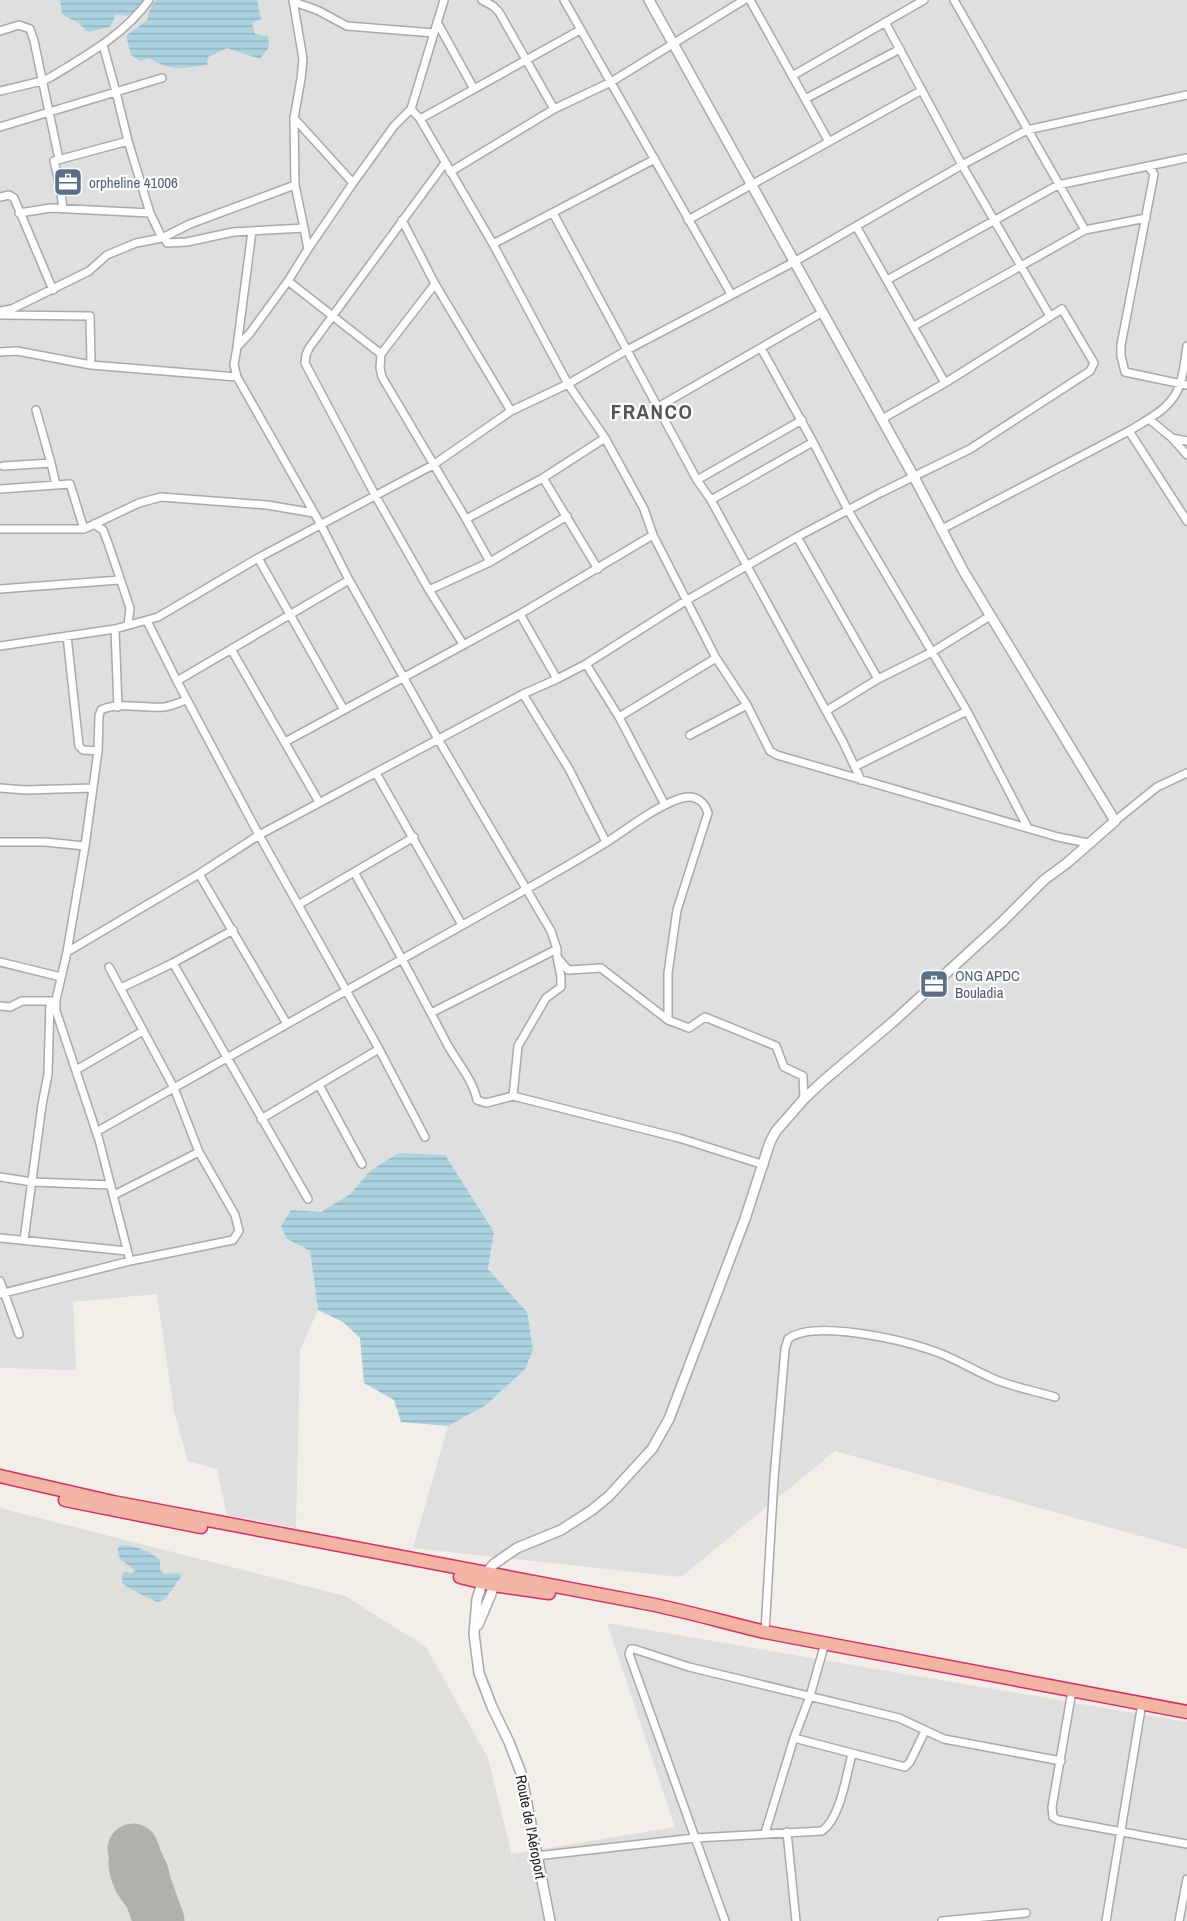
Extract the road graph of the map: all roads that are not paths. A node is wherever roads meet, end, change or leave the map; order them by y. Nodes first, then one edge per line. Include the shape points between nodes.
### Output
1 (149, 0) edge
2 (444, 0) edge
3 (482, 0) edge
4 (564, 0) edge
5 (649, 0) edge
6 (744, 0) edge
7 (750, 0) edge
8 (924, 0) edge
9 (954, 0) edge
10 (293, 1) edge
11 (437, 22) junction
12 (885, 22) junction
13 (580, 30) junction
14 (0, 31) edge
15 (434, 33) junction
16 (674, 44) junction
17 (103, 45) junction
18 (900, 49) junction
19 (526, 61) junction
20 (792, 76) junction
21 (162, 78) dead end
22 (42, 81) junction
23 (611, 82) junction
24 (474, 89) junction
25 (922, 90) junction
26 (0, 91) edge
27 (116, 92) junction
28 (1187, 95) edge
29 (806, 99) junction
30 (411, 109) junction
31 (554, 109) junction
32 (50, 112) junction
33 (294, 118) junction
34 (420, 119) junction
35 (0, 127) edge
36 (1028, 130) junction
37 (128, 141) junction
38 (829, 142) junction
39 (1187, 158) edge
40 (59, 159) junction
41 (655, 159) junction
42 (445, 163) junction
43 (962, 165) junction
44 (1148, 166) junction
45 (450, 172) junction
46 (353, 183) junction
47 (295, 185) junction
48 (752, 185) junction
49 (1058, 185) junction
50 (0, 197) edge
51 (63, 209) junction
52 (19, 213) junction
53 (150, 213) junction
54 (553, 213) junction
55 (1146, 218) junction
56 (402, 220) junction
57 (688, 220) junction
58 (993, 220) junction
59 (856, 226) junction
60 (304, 228) junction
61 (1085, 230) junction
62 (252, 231) junction
63 (163, 237) junction
64 (493, 244) junction
65 (308, 249) junction
66 (794, 262) junction
67 (1022, 266) junction
68 (887, 280) junction
69 (288, 281) junction
70 (435, 284) junction
71 (53, 290) junction
72 (731, 294) junction
73 (823, 312) junction
74 (0, 313) edge
75 (333, 315) junction
76 (1050, 316) junction
77 (914, 326) junction
78 (1187, 346) edge
79 (237, 347) junction
80 (761, 348) junction
81 (627, 350) junction
82 (0, 352) edge
83 (381, 354) junction
84 (91, 365) junction
85 (237, 377) junction
86 (945, 383) junction
87 (568, 384) junction
88 (1184, 385) edge
89 (658, 407) junction
90 (36, 411) dead end
91 (510, 411) junction
92 (882, 419) junction
93 (1149, 419) junction
94 (802, 420) junction
95 (1129, 431) junction
96 (604, 438) junction
97 (1173, 438) junction
98 (1187, 441) edge
99 (813, 442) junction
100 (1187, 455) edge
101 (51, 462) junction
102 (433, 465) junction
103 (3, 466) dead end
104 (914, 477) junction
105 (543, 478) junction
106 (697, 480) junction
107 (56, 485) junction
108 (0, 489) edge
109 (375, 495) junction
110 (711, 500) junction
111 (848, 510) junction
112 (314, 513) junction
113 (567, 516) junction
114 (466, 519) junction
115 (1187, 521) edge
116 (94, 524) junction
117 (321, 525) junction
118 (0, 529) edge
119 (84, 529) junction
120 (942, 529) junction
121 (653, 536) junction
122 (797, 537) junction
123 (258, 558) junction
124 (490, 562) junction
125 (746, 565) junction
126 (598, 569) junction
127 (119, 580) junction
128 (349, 580) junction
129 (0, 589) edge
130 (429, 590) junction
131 (687, 600) junction
132 (291, 614) junction
133 (520, 614) junction
134 (990, 616) junction
135 (147, 621) junction
136 (128, 625) junction
137 (115, 629) junction
138 (67, 636) junction
139 (463, 644) junction
140 (0, 646) edge
141 (231, 649) junction
142 (932, 652) junction
143 (716, 658) junction
144 (586, 664) junction
145 (404, 677) junction
146 (878, 679) junction
147 (557, 680) junction
148 (177, 681) junction
149 (524, 694) junction
150 (187, 700) junction
151 (747, 705) junction
152 (118, 707) junction
153 (344, 710) junction
154 (826, 711) junction
155 (967, 711) junction
156 (619, 717) junction
157 (690, 735) dead end
158 (438, 739) junction
159 (285, 742) junction
160 (98, 751) junction
161 (856, 766) junction
162 (376, 773) junction
163 (1187, 773) edge
164 (861, 780) junction
165 (0, 788) edge
166 (93, 788) junction
167 (319, 802) junction
168 (665, 805) junction
169 (1115, 821) junction
170 (1028, 828) junction
171 (259, 835) junction
172 (414, 837) junction
173 (0, 842) edge
174 (606, 842) junction
175 (1088, 843) junction
176 (86, 846) junction
177 (354, 872) junction
178 (199, 874) junction
179 (526, 889) junction
180 (298, 905) junction
181 (462, 925) junction
182 (233, 930) junction
183 (67, 952) junction
184 (557, 953) junction
185 (403, 958) junction
186 (0, 962) edge
187 (173, 963) junction
188 (109, 967) dead end
189 (61, 977) junction
190 (121, 988) junction
191 (345, 991) junction
192 (53, 1001) junction
193 (0, 1006) edge
194 (431, 1013) junction
195 (668, 1020) junction
196 (287, 1024) junction
197 (142, 1031) junction
198 (379, 1049) junction
199 (226, 1058) junction
200 (76, 1070) junction
201 (319, 1085) junction
202 (174, 1088) junction
203 (513, 1096) junction
204 (804, 1099) junction
205 (261, 1119) junction
206 (96, 1132) junction
207 (425, 1137) dead end
208 (199, 1152) junction
209 (363, 1164) dead end
210 (764, 1165) junction
211 (0, 1177) edge
212 (32, 1182) junction
213 (111, 1185) junction
214 (114, 1195) junction
215 (308, 1199) dead end
216 (0, 1239) edge
217 (24, 1240) junction
218 (127, 1251) junction
219 (130, 1262) junction
220 (0, 1281) edge
221 (2, 1294) edge
222 (19, 1334) dead end
223 (1055, 1397) dead end
224 (0, 1476) edge
225 (0, 1485) edge
226 (489, 1579) junction
227 (765, 1632) junction
228 (825, 1643) junction
229 (1072, 1690) junction
230 (810, 1696) junction
231 (1142, 1703) junction
232 (1187, 1712) edge
233 (925, 1731) junction
234 (794, 1738) junction
235 (852, 1754) junction
236 (1060, 1761) junction
237 (787, 1832) junction
238 (1121, 1832) junction
239 (765, 1833) junction
240 (695, 1838) junction
241 (1187, 1844) edge
242 (536, 1856) junction
243 (1187, 1879) edge
244 (1026, 1913) dead end
245 (550, 1921) edge
246 (725, 1921) edge
247 (796, 1921) edge
248 (942, 1921) edge
249 (1107, 1921) edge
250 (1179, 1921) edge

1 - 17 street via 138,16
2 - 11 street
3 - 19 street via 499,12
4 - 13 street
5 - 16 street
6 - 16 street
7 - 20 street
8 - 12 street
9 - 36 street
10 - 15 street via 346,26
10 - 33 street via 303,59
11 - 15 street
11 - 24 street
12 - 18 street
12 - 20 street
13 - 19 street
13 - 23 street
14 - 22 street via 19,25 30,29
15 - 30 street
16 - 23 street
16 - 48 street
17 - 22 street
17 - 27 street
18 - 25 street
18 - 29 street
19 - 24 street
19 - 31 street
20 - 29 street
21 - 27 street
22 - 26 street
22 - 32 street
23 - 31 street
23 - 41 street
24 - 34 street
25 - 38 street
25 - 43 street
27 - 32 street
27 - 37 street
28 - 36 street
29 - 38 street
30 - 34 street
30 - 46 street
31 - 45 street
32 - 35 street
32 - 40 street
33 - 46 street
33 - 47 street
34 - 42 street
36 - 43 street
36 - 49 street
37 - 40 street
37 - 53 street
38 - 48 street
39 - 44 street
40 - 51 street via 54,161
41 - 54 street
41 - 57 street
42 - 45 street
42 - 56 street
43 - 58 street
43 - 59 street
44 - 49 street
44 - 55 street via 1154,174
45 - 64 street
46 - 65 street
47 - 60 street
47 - 63 street
48 - 57 street
48 - 66 street
49 - 58 street
49 - 61 street
50 - 52 street via 11,196
51 - 52 street
51 - 53 street
52 - 71 street
53 - 63 street
54 - 64 street
54 - 81 street
55 - 61 street
55 - 88 street via 1121,356 1125,372
56 - 70 street
56 - 75 street
57 - 72 street
58 - 67 street
58 - 68 street
59 - 66 street
59 - 68 street
60 - 62 street
60 - 65 street
61 - 67 street
62 - 63 street via 166,243
62 - 79 street
63 - 71 street via 107,255 89,272
64 - 87 street
65 - 69 street
66 - 72 street
66 - 73 street
67 - 76 street
67 - 77 street
68 - 77 street
69 - 75 street
69 - 79 street
70 - 83 street
70 - 91 street
71 - 74 street
72 - 81 street
73 - 80 street
73 - 92 street
74 - 84 street via 90,316
75 - 83 street
75 - 109 street via 309,348 305,363
76 - 86 street
76 - 104 street via 1062,309 1093,360 1091,369 970,449
77 - 86 street
78 - 88 street
79 - 85 street
80 - 89 street
80 - 94 street
81 - 87 street
81 - 89 street
82 - 84 street via 17,351
83 - 102 street via 382,377
84 - 85 street
85 - 112 street
86 - 92 street
87 - 91 street
87 - 96 street
88 - 93 street
89 - 106 street
90 - 101 street
91 - 102 street
92 - 104 street
93 - 95 street
93 - 97 street
94 - 99 street
94 - 106 street
95 - 115 street
95 - 120 street
96 - 105 street
96 - 121 street via 644,509
97 - 98 street
97 - 100 street
99 - 110 street
99 - 111 street
101 - 103 street
101 - 107 street
102 - 109 street
102 - 114 street
104 - 111 street
104 - 120 street
105 - 113 street
105 - 114 street
106 - 110 street
107 - 108 street
107 - 119 street via 70,484
109 - 117 street
109 - 130 street
110 - 125 street
111 - 122 street
111 - 142 street
112 - 116 street via 267,505 161,497
112 - 117 street
113 - 124 street
113 - 126 street
114 - 124 street
116 - 119 street
116 - 127 street via 104,530
117 - 123 street
117 - 128 street
118 - 119 street
120 - 134 street
121 - 126 street
121 - 131 street
122 - 125 street
122 - 146 street
123 - 132 street
123 - 135 street
124 - 130 street
125 - 131 street
125 - 154 street
126 - 133 street
127 - 129 street
127 - 136 street via 130,609
128 - 132 street
128 - 145 street
130 - 139 street
131 - 143 street
131 - 144 street
132 - 141 street
132 - 153 street
133 - 139 street
133 - 147 street
134 - 142 street
134 - 169 street
135 - 136 street
135 - 148 street
136 - 137 street
137 - 138 street
137 - 152 street
138 - 140 street
138 - 160 street via 80,746 83,750
139 - 145 street
141 - 148 street
141 - 159 street
142 - 146 street
142 - 155 street
143 - 151 street
143 - 156 street
144 - 147 street
144 - 156 street
145 - 153 street
145 - 158 street
146 - 154 street
147 - 149 street
148 - 150 street
149 - 158 street
149 - 174 street via 569,769
150 - 152 street via 165,707
150 - 171 street
151 - 157 street
151 - 164 street via 772,753
152 - 160 street via 101,710
153 - 159 street
154 - 161 street
155 - 161 street
155 - 170 street
156 - 168 street
158 - 162 street
158 - 179 street
159 - 167 street
160 - 166 street
161 - 164 street
162 - 167 street
162 - 172 street
163 - 169 street via 1157,787
164 - 170 street
165 - 166 street
166 - 176 street
167 - 171 street
168 - 174 street
168 - 195 street via 694,796 708,813 677,910 668,974
169 - 175 street
170 - 175 street
171 - 178 street
171 - 180 street
172 - 177 street
172 - 181 street
173 - 176 street
174 - 179 street
175 - 204 street
176 - 183 street
177 - 180 street
177 - 185 street
178 - 182 street
178 - 183 street
179 - 181 street
179 - 184 street via 551,931
180 - 191 street
181 - 185 street
182 - 187 street
182 - 196 street
183 - 189 street
184 - 194 street
184 - 195 street via 568,970 601,968
184 - 203 street via 561,987 546,998 518,1046
185 - 191 street
185 - 194 street
186 - 189 street
187 - 190 street
187 - 199 street
188 - 190 street
189 - 192 street
190 - 197 street
191 - 196 street
191 - 198 street
192 - 193 street
192 - 200 street
192 - 212 street via 48,1074
194 - 203 street via 477,1100
195 - 204 street via 689,1028 705,1017 776,1046 784,1067 803,1076
196 - 199 street
197 - 200 street
197 - 202 street
198 - 201 street
198 - 207 street
199 - 202 street
199 - 205 street
200 - 206 street
201 - 205 street
201 - 209 street
202 - 206 street
202 - 208 street
203 - 210 street via 679,1138
204 - 210 street via 776,1131
205 - 215 street
206 - 213 street
208 - 214 street
208 - 219 street via 235,1215 239,1231 233,1240
210 - 226 street, Route de l'Aéroport via 669,1419 652,1449 592,1509 561,1530 517,1548 501,1560
211 - 212 street
212 - 213 street
212 - 217 street
213 - 214 street
214 - 218 street
216 - 217 street
217 - 218 street
218 - 219 street
219 - 221 street
220 - 221 street
221 - 222 street
223 - 227 street via 996,1380 932,1350 877,1336 832,1330 796,1334 788,1339 774,1478
224 - 226 highway
225 - 226 highway via 109,1510
226 - 227 highway
226 - 242 street, Route de l'Aéroport via 477,1599 474,1634 479,1673 521,1773
227 - 228 highway
228 - 229 highway
228 - 230 street
229 - 231 highway
229 - 236 street
230 - 233 street via 899,1718
230 - 234 street
230 - 240 street via 631,1649 629,1654
231 - 232 highway
231 - 238 street
233 - 235 street via 905,1767
233 - 236 street via 944,1739
234 - 235 street
234 - 239 street
235 - 237 street via 830,1823 822,1830
236 - 238 street via 1053,1817
237 - 239 street
237 - 247 street
238 - 241 street
238 - 249 street
239 - 240 street
240 - 242 street
240 - 246 street
242 - 245 street, Route de l'Aéroport
243 - 250 street
244 - 248 street

